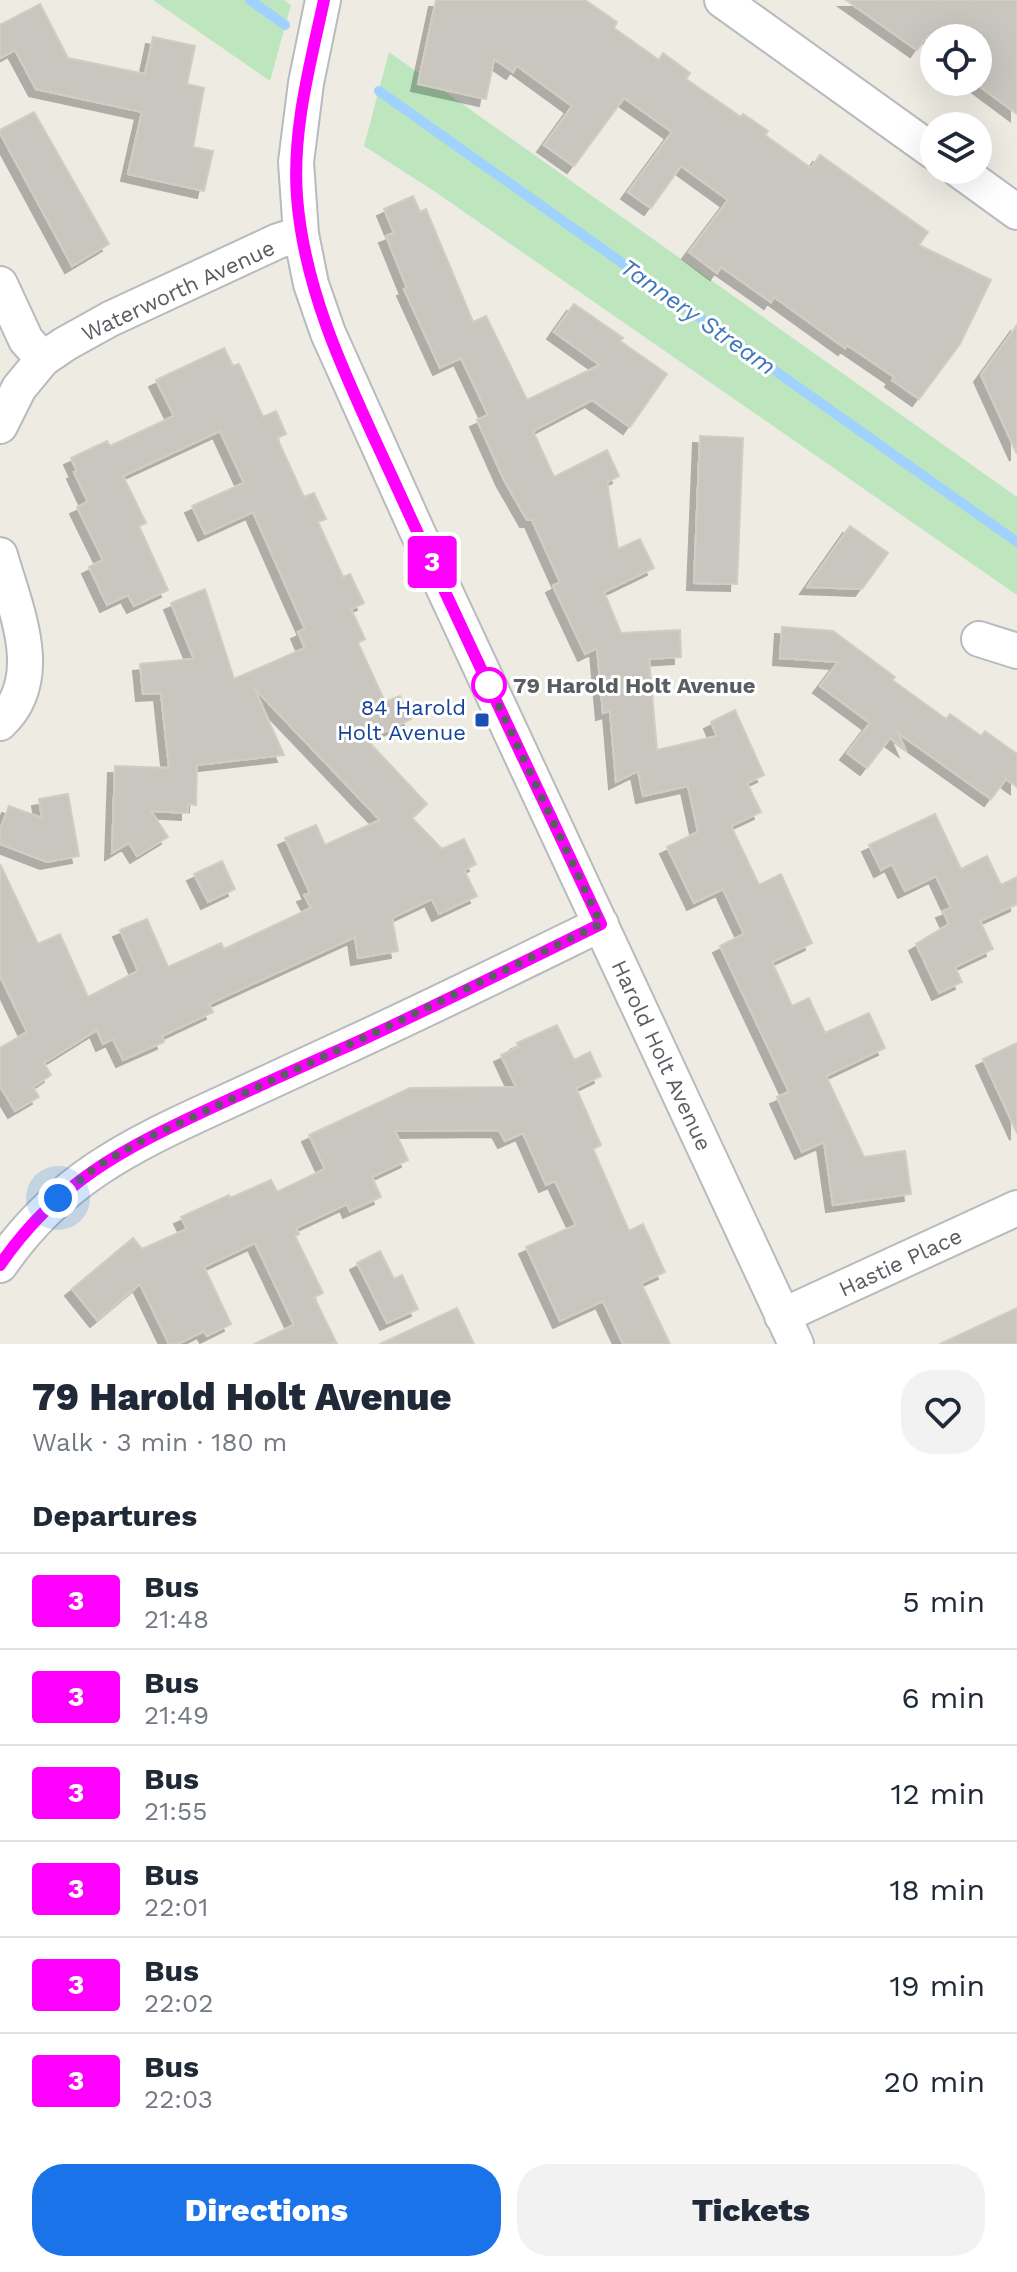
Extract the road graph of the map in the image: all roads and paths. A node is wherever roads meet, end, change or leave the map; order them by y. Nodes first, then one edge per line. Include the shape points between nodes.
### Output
1 (323, 0) edge
2 (722, 0) edge
3 (920, 142) edge
4 (978, 184) edge
5 (1017, 212) edge
6 (301, 234) junction
7 (0, 284) edge
8 (43, 359) junction
9 (0, 426) edge
10 (0, 555) edge
11 (979, 639) dead end
12 (1017, 651) edge
13 (0, 723) edge
14 (601, 924) junction
15 (1017, 1208) edge
16 (0, 1265) edge
17 (789, 1330) edge

1 - 6 street, Harold Holt Avenue via 299,123
2 - 3 street
4 - 5 street
6 - 8 street, Waterworth Avenue via 110,319
6 - 14 street, Harold Holt Avenue via 311,284 340,359
7 - 8 street via 26,340
8 - 9 street, Waterworth Avenue via 19,388
10 - 13 street via 26,667 17,702
11 - 12 street
14 - 16 street via 145,1139 96,1167 58,1198 21,1233
14 - 17 street, Harold Holt Avenue
15 - 17 street, Hastie Place

